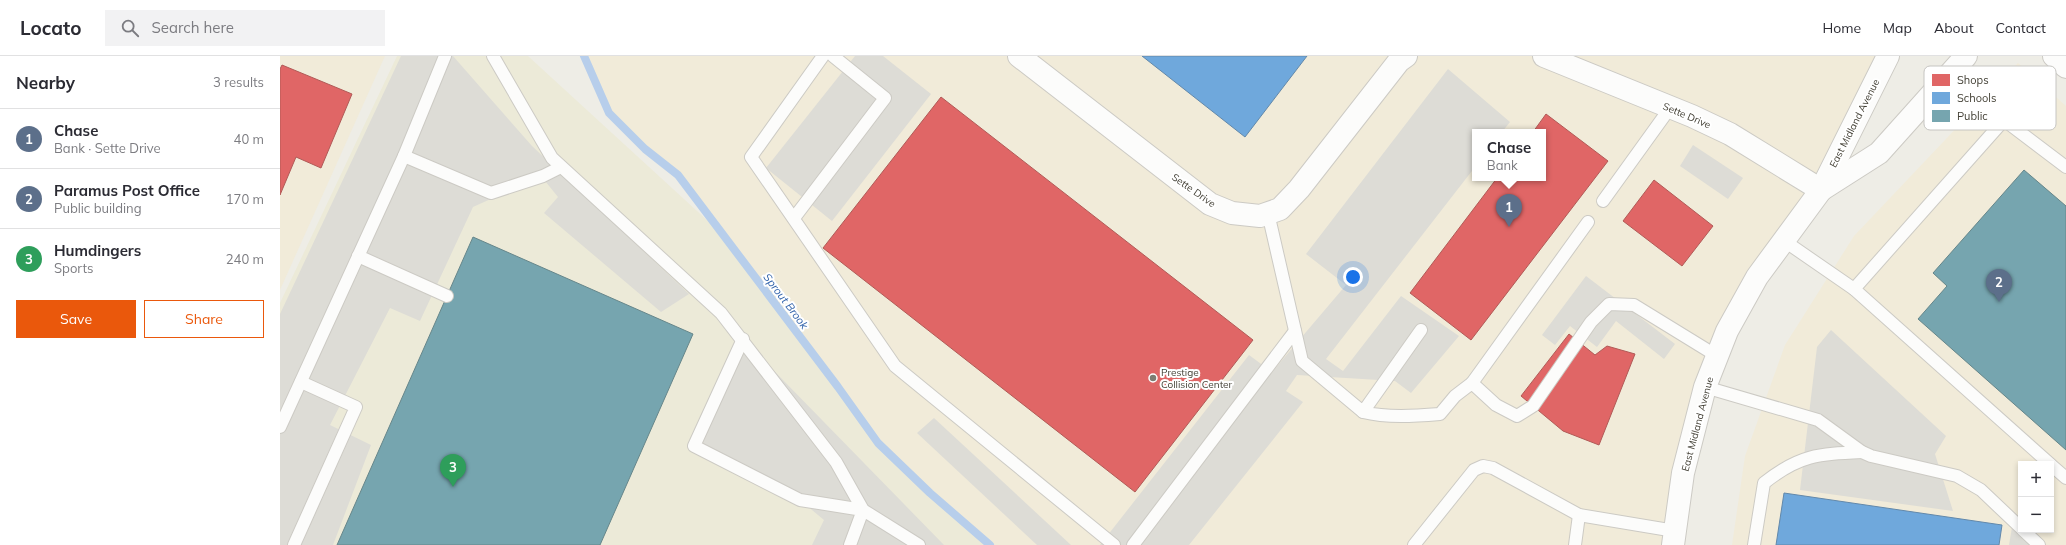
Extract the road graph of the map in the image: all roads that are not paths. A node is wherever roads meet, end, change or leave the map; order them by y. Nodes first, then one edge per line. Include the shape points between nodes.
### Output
1 (445, 56) edge
2 (493, 56) edge
3 (823, 56) edge
4 (832, 56) edge
5 (1019, 56) edge
6 (1406, 56) edge
7 (1544, 56) edge
8 (1888, 56) edge
9 (1966, 56) edge
10 (2054, 56) edge
11 (1957, 66) edge
12 (2066, 68) edge
13 (1924, 103) edge
14 (1670, 108) junction
15 (1995, 130) edge
16 (2017, 130) edge
17 (404, 156) junction
18 (561, 167) junction
19 (2066, 167) edge
20 (1821, 190) junction
21 (1603, 201) dead end
22 (1268, 213) junction
23 (794, 218) junction
24 (1588, 222) dead end
25 (1783, 240) junction
26 (358, 256) junction
27 (1854, 289) junction
28 (447, 296) dead end
29 (1421, 330) dead end
30 (1295, 331) junction
31 (743, 339) junction
32 (1717, 356) junction
33 (301, 382) junction
34 (1472, 383) junction
35 (1705, 387) junction
36 (1363, 412) junction
37 (280, 427) edge
38 (1862, 452) junction
39 (2048, 461) edge
40 (2054, 467) edge
41 (2066, 478) edge
42 (863, 510) junction
43 (1579, 514) junction
44 (2018, 525) edge
45 (2026, 533) edge
46 (1674, 538) edge
47 (294, 545) edge
48 (850, 545) edge
49 (919, 545) edge
50 (1114, 545) edge
51 (1133, 545) edge
52 (1414, 545) edge
53 (1575, 545) edge
54 (1754, 545) edge
55 (2040, 545) edge

1 - 17 lane
2 - 18 lane via 552,158
3 - 23 lane via 751,158
4 - 23 lane via 885,98
5 - 22 street, Sette Drive via 1210,204 1232,212 1260,216
6 - 22 street, Sette Drive via 1399,61 1299,189 1280,209
7 - 14 street, Sette Drive
8 - 20 street, East Midland Avenue
9 - 11 street, East Midland Avenue
10 - 12 street
13 - 20 street, East Midland Avenue via 1879,153
14 - 20 street, Sette Drive via 1730,134
14 - 21 lane
15 - 27 lane
16 - 19 lane
17 - 18 lane via 491,193 543,176
17 - 26 lane
18 - 31 lane via 721,313
20 - 25 street, East Midland Avenue
22 - 30 lane
23 - 50 lane via 895,366
24 - 34 lane
25 - 27 lane
25 - 32 street, East Midland Avenue via 1757,277 1727,331
26 - 28 lane
26 - 33 lane
27 - 39 lane
29 - 36 lane
30 - 36 lane via 1302,361
30 - 51 lane
31 - 42 lane via 836,462
31 - 42 lane via 694,446 800,500
32 - 34 lane via 1634,305 1609,304 1591,322 1533,406 1517,416 1496,405
32 - 35 street, East Midland Avenue
33 - 37 lane
33 - 47 lane via 356,407
34 - 36 lane via 1454,396 1440,414 1420,416
35 - 38 lane via 1818,420
35 - 46 street, East Midland Avenue via 1683,473
38 - 44 lane via 1956,476 1981,490
38 - 54 lane via 1807,458 1783,468 1764,483
40 - 41 lane
42 - 48 lane
42 - 49 lane
43 - 46 lane
43 - 52 lane via 1493,468 1483,466 1474,470
43 - 53 lane
45 - 55 lane

